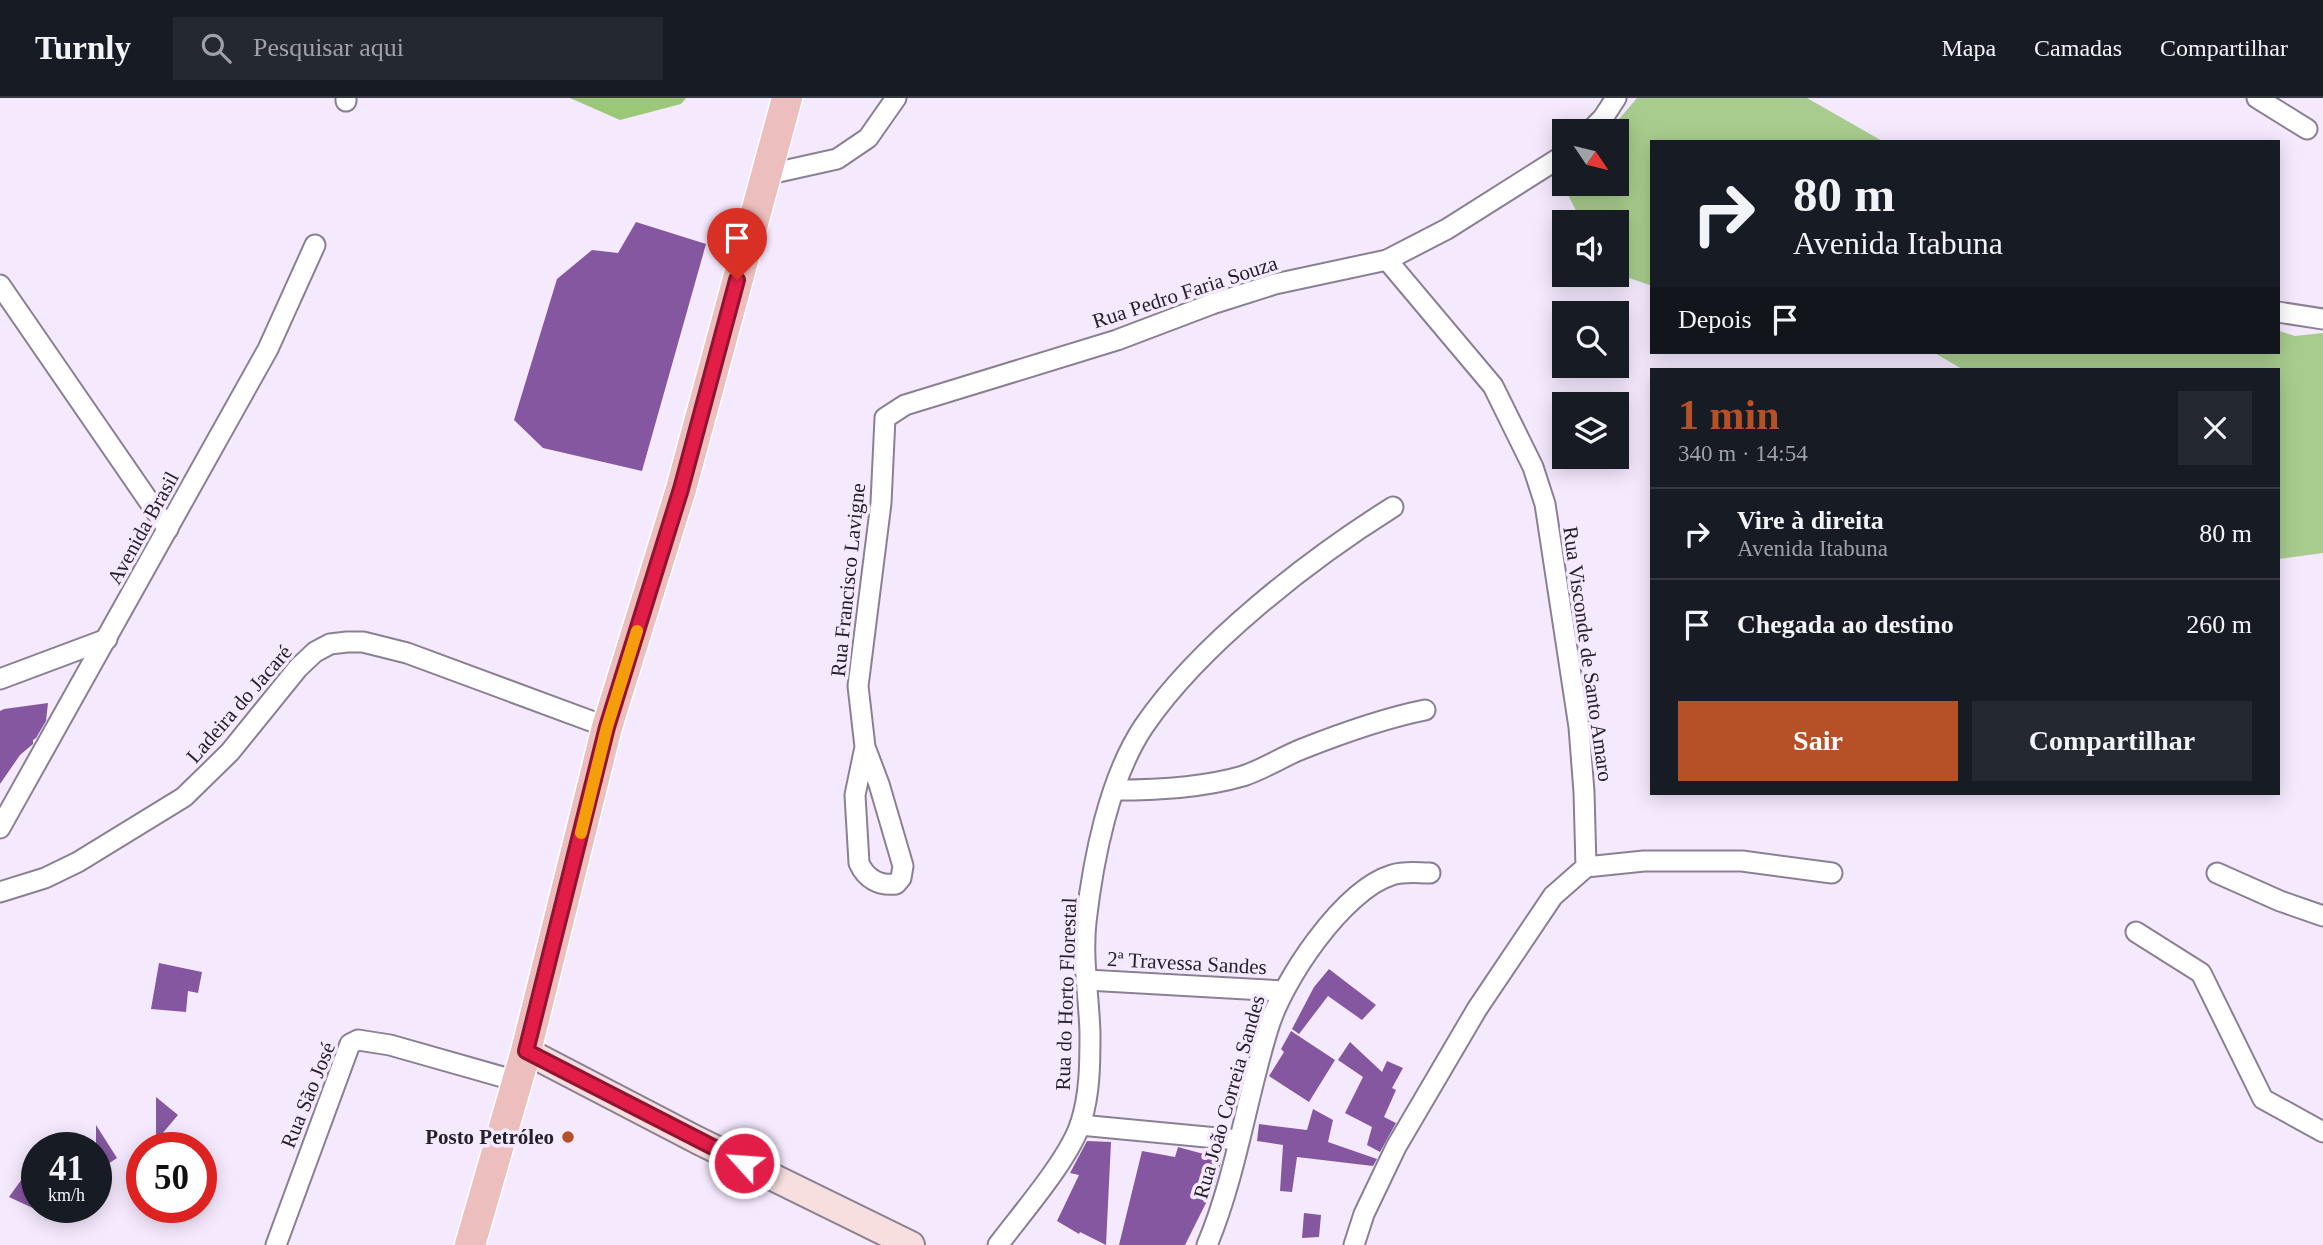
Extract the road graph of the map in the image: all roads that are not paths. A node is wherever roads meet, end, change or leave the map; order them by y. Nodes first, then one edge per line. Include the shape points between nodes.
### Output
1 (787, 98) edge
2 (896, 98) edge
3 (1616, 98) edge
4 (2257, 98) edge
5 (1602, 119) edge
6 (2307, 129) dead end
7 (1552, 163) edge
8 (765, 175) junction
9 (315, 245) dead end
10 (1387, 260) junction
11 (0, 285) edge
12 (2280, 313) edge
13 (2323, 318) edge
14 (885, 418) joint
15 (1393, 507) dead end
16 (168, 529) junction
17 (107, 639) junction
18 (0, 679) edge
19 (1425, 710) dead end
20 (607, 727) junction
21 (865, 747) junction
22 (1115, 790) junction
23 (0, 828) edge
24 (1586, 867) junction
25 (1430, 873) dead end
26 (1832, 873) dead end
27 (2217, 873) dead end
28 (0, 892) edge
29 (2323, 916) edge
30 (2136, 932) dead end
31 (1087, 980) junction
32 (1283, 991) junction
33 (526, 1051) junction
34 (517, 1081) junction
35 (1080, 1125) junction
36 (2323, 1132) edge
37 (1238, 1140) junction
38 (276, 1245) edge
39 (470, 1245) edge
40 (911, 1245) edge
41 (998, 1245) edge
42 (1207, 1245) edge
43 (1354, 1245) edge

1 - 8 main road
2 - 8 street via 868,138 837,159
3 - 5 street
4 - 6 street
7 - 10 street, Rua Pedro Faria Souza via 1447,229
8 - 20 main road via 681,489
9 - 16 street, Avenida Brasil via 268,349
10 - 14 street, Rua Pedro Faria Souza via 1275,284 1117,340 905,405
10 - 24 street, Rua Visconde de Santo Amaro via 1493,386 1533,467 1545,504 1578,727
11 - 16 street
12 - 13 street
14 - 21 street, Rua Francisco Lavigne via 881,503 858,686
15 - 22 street, Rua do Horto Florestal via 1273,594 1196,664 1144,726
16 - 17 street, Avenida Brasil
17 - 18 street
17 - 23 street, Avenida Brasil
19 - 22 street via 1301,750 1242,776 1176,787
20 - 28 street, Ladeira do Jacaré via 407,653 363,642 330,644 298,668 230,752 184,797 78,862
20 - 33 main road
21 - 21 street, Rua Francisco Lavigne via 903,866 896,884 874,881 859,863 855,794
22 - 31 street, Rua do Horto Florestal via 1088,913
24 - 26 street via 1644,861 1742,861
24 - 43 street via 1552,896 1477,1009 1396,1147
25 - 32 street, Rua João Correia Sandes via 1392,875 1361,891 1326,928
27 - 29 street
30 - 36 street via 2202,973 2263,1099
31 - 32 street, 2ª Travessa Sandes
31 - 35 street, Rua do Horto Florestal via 1090,1071
32 - 37 street, Rua João Correia Sandes via 1268,1027
33 - 34 main road
33 - 40 main road
34 - 38 street, Rua São José via 390,1045 358,1040 350,1044
34 - 39 main road
35 - 37 street
35 - 41 street, Rua do Horto Florestal via 1060,1161
37 - 42 street, Rua João Correia Sandes

